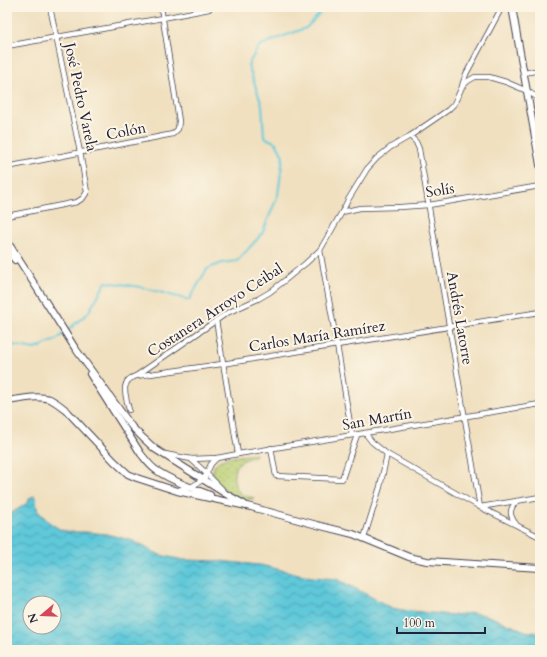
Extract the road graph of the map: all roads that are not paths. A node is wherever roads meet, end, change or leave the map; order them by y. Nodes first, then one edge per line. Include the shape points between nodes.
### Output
1 (50, 7) edge
2 (161, 7) edge
3 (502, 7) edge
4 (512, 7) edge
5 (208, 9) dead end
6 (163, 18) junction
7 (56, 38) junction
8 (7, 46) edge
9 (540, 70) edge
10 (524, 73) junction
11 (462, 87) junction
12 (527, 91) junction
13 (540, 99) edge
14 (410, 136) junction
15 (80, 152) junction
16 (540, 165) edge
17 (7, 167) edge
18 (540, 186) edge
19 (429, 205) junction
20 (342, 212) junction
21 (9, 216) edge
22 (7, 241) edge
23 (7, 250) edge
24 (320, 250) junction
25 (33, 282) junction
26 (540, 312) edge
27 (216, 320) junction
28 (449, 327) junction
29 (337, 345) junction
30 (83, 360) junction
31 (222, 364) junction
32 (136, 376) junction
33 (7, 401) edge
34 (540, 404) edge
35 (129, 410) dead end
36 (465, 416) junction
37 (365, 433) junction
38 (354, 435) junction
39 (271, 448) junction
40 (163, 454) junction
41 (238, 454) junction
42 (387, 454) junction
43 (217, 458) junction
44 (191, 459) junction
45 (205, 476) junction
46 (191, 487) junction
47 (177, 490) junction
48 (540, 497) edge
49 (222, 501) junction
50 (517, 501) junction
51 (251, 507) junction
52 (480, 507) junction
53 (517, 525) junction
54 (540, 537) edge
55 (364, 538) junction
56 (540, 568) edge

1 - 7 street, José Pedro Varela
2 - 6 street
3 - 11 street, Costanera Arroyo Ceibal via 466,74
4 - 10 street
5 - 6 street
6 - 7 street
6 - 15 street, Colón via 179,121 178,129 173,134
7 - 8 street
7 - 15 street, José Pedro Varela
9 - 10 street
10 - 12 street
11 - 12 street via 475,77 489,77
11 - 14 street, Costanera Arroyo Ceibal via 454,104 448,110
12 - 13 street
12 - 16 street
14 - 19 street, Andrés Latorre via 418,149
14 - 20 street, Costanera Arroyo Ceibal via 377,158
15 - 17 street, Colón
15 - 21 street, José Pedro Varela via 87,192 83,198 77,202
18 - 19 street, Solís
19 - 20 street, Solís via 360,208
19 - 28 street, Andrés Latorre
20 - 24 street, Costanera Arroyo Ceibal
22 - 25 street
23 - 25 street
24 - 27 street, Costanera Arroyo Ceibal via 270,292
24 - 29 street
25 - 30 street
26 - 28 street, Carlos María Ramírez
27 - 31 street
27 - 32 street, Costanera Arroyo Ceibal
28 - 29 street, Carlos María Ramírez
28 - 36 street, Andrés Latorre
29 - 31 street, Carlos María Ramírez
29 - 38 street
30 - 40 street via 132,427
30 - 46 street via 90,375 149,464 169,478
31 - 32 street, Carlos María Ramírez
31 - 41 street
32 - 35 street via 125,386
33 - 47 street via 38,397 50,399 66,410 128,474
34 - 36 street, San Martín
36 - 37 street, San Martín
36 - 52 street, Andrés Latorre
37 - 38 street, San Martín
37 - 42 street
38 - 39 street, San Martín
38 - 39 street via 342,479 276,476
39 - 41 street, San Martín
40 - 44 street, San Martín
40 - 45 street
41 - 43 street, San Martín
42 - 52 street
42 - 55 street
43 - 44 street, San Martín
43 - 45 street
44 - 45 street
45 - 46 street
45 - 51 street via 226,494
46 - 47 street
46 - 49 street
47 - 49 street
48 - 50 street
49 - 51 street
50 - 52 street
50 - 53 street via 512,505 510,512
51 - 55 street
52 - 53 street
53 - 54 street
55 - 56 street via 418,560

